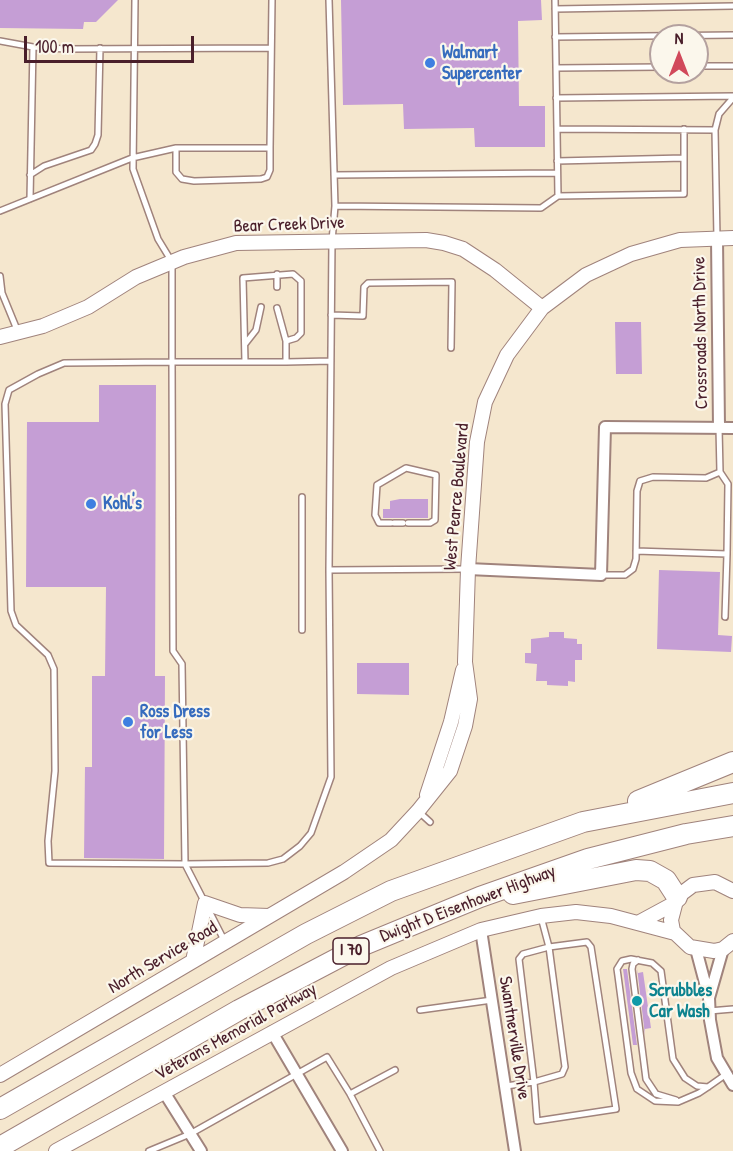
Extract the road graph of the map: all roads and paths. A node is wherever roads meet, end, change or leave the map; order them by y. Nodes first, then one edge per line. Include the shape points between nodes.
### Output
1 (135, 0) edge
2 (272, 0) edge
3 (330, 0) edge
4 (555, 0) edge
5 (733, 6) edge
6 (555, 9) junction
7 (733, 35) edge
8 (555, 37) junction
9 (0, 41) edge
10 (33, 47) junction
11 (100, 48) junction
12 (133, 48) junction
13 (271, 48) junction
14 (709, 66) edge
15 (733, 66) edge
16 (649, 67) edge
17 (556, 68) junction
18 (733, 97) edge
19 (556, 98) junction
20 (557, 129) junction
21 (684, 129) junction
22 (715, 130) junction
23 (176, 148) junction
24 (270, 148) junction
25 (132, 158) junction
26 (684, 158) junction
27 (557, 161) junction
28 (557, 173) junction
29 (30, 175) junction
30 (334, 175) junction
31 (558, 196) junction
32 (30, 199) junction
33 (335, 207) junction
34 (0, 211) edge
35 (717, 238) junction
36 (733, 238) edge
37 (332, 241) junction
38 (172, 262) junction
39 (277, 274) junction
40 (0, 276) edge
41 (261, 278) junction
42 (261, 287) dead end
43 (277, 287) dead end
44 (261, 307) dead end
45 (277, 308) dead end
46 (542, 308) junction
47 (331, 315) junction
48 (18, 332) junction
49 (0, 337) edge
50 (286, 341) junction
51 (244, 346) junction
52 (451, 348) dead end
53 (331, 361) junction
54 (172, 362) junction
55 (245, 362) junction
56 (286, 362) junction
57 (719, 428) junction
58 (733, 428) edge
59 (720, 472) junction
60 (302, 497) dead end
61 (392, 523) joint
62 (636, 551) junction
63 (727, 554) junction
64 (468, 568) junction
65 (329, 570) junction
66 (601, 575) junction
67 (725, 617) dead end
68 (302, 630) dead end
69 (733, 762) edge
70 (733, 793) edge
71 (421, 807) junction
72 (430, 822) dead end
73 (583, 822) junction
74 (733, 826) edge
75 (185, 864) junction
76 (344, 872) joint
77 (733, 891) edge
78 (480, 897) junction
79 (676, 900) junction
80 (204, 903) junction
81 (269, 915) junction
82 (541, 916) junction
83 (638, 923) junction
84 (481, 930) junction
85 (675, 933) junction
86 (225, 942) junction
87 (728, 945) edge
88 (549, 947) junction
89 (696, 949) junction
90 (639, 960) junction
91 (193, 961) junction
92 (709, 998) junction
93 (492, 1000) junction
94 (420, 1010) dead end
95 (733, 1010) edge
96 (709, 1011) junction
97 (272, 1032) junction
98 (395, 1070) dead end
99 (0, 1075) edge
100 (297, 1075) junction
101 (725, 1075) junction
102 (534, 1082) junction
103 (733, 1085) edge
104 (505, 1086) junction
105 (708, 1087) junction
106 (164, 1092) junction
107 (350, 1094) junction
108 (684, 1100) junction
109 (0, 1109) edge
110 (190, 1134) junction
111 (0, 1147) edge
112 (56, 1151) edge
113 (149, 1151) edge
114 (201, 1151) edge
115 (342, 1151) edge
116 (380, 1151) edge
117 (515, 1151) edge

1 - 12 lane
2 - 13 lane
3 - 30 lane
4 - 6 lane
5 - 6 lane
6 - 8 lane
7 - 8 lane
8 - 17 lane
9 - 10 lane
10 - 11 lane
10 - 29 lane
11 - 12 lane
11 - 29 lane via 95,144 91,150 44,166
12 - 13 lane
12 - 25 lane
13 - 24 lane
14 - 15 lane
16 - 17 lane
17 - 19 lane
18 - 19 lane
18 - 22 lane via 719,114
19 - 20 lane
20 - 21 lane
20 - 27 lane
21 - 22 lane
21 - 26 lane
22 - 35 lane
23 - 24 lane
23 - 24 lane via 176,172 182,179 194,181 267,177
23 - 25 lane
25 - 32 lane
25 - 38 lane via 158,239
26 - 27 lane
26 - 31 lane via 684,194
27 - 28 lane
28 - 30 lane
28 - 31 lane
29 - 32 lane
30 - 33 lane
31 - 33 lane via 542,208
32 - 34 lane
33 - 37 lane
35 - 36 street, West Pearce Boulevard
35 - 46 street, West Pearce Boulevard via 680,240 631,254 586,275
35 - 57 street, Crossroads North Drive
37 - 38 street, Bear Creek Drive via 236,243
37 - 46 street, Bear Creek Drive via 426,240 463,249
37 - 47 lane
38 - 48 street, Bear Creek Drive via 136,277 88,308
38 - 54 lane
39 - 41 lane
39 - 43 lane
39 - 50 lane via 293,274 301,281 301,333
40 - 48 lane via 2,293
41 - 42 lane
41 - 51 lane via 243,278
44 - 51 lane via 256,330
45 - 50 lane
46 - 64 street, West Pearce Boulevard via 507,355 485,402 477,442
47 - 52 lane via 363,316 364,287 368,283 452,282
47 - 53 lane
48 - 49 street, Bear Creek Drive
50 - 56 lane
51 - 55 lane
53 - 56 lane
53 - 65 lane
54 - 55 lane
54 - 75 lane via 173,651 182,664
54 - 75 lane via 64,363 9,390 5,404 10,611 16,626 48,655 54,669 55,771 49,863
55 - 56 lane
57 - 58 street
57 - 59 lane
57 - 66 street via 605,427
59 - 62 lane via 706,478 653,477 640,481
59 - 63 lane via 728,484
60 - 68 lane
61 - 61 lane via 379,523 375,515 377,484 406,468 436,475 435,520
62 - 63 lane
62 - 66 lane via 630,572
63 - 67 lane
64 - 65 lane
64 - 66 street
64 - 71 street, West Pearce Boulevard via 465,662 452,722
65 - 75 lane via 331,777 310,833 283,859 268,863
69 - 73 highway
70 - 73 highway, Dwight D Eisenhower Highway / I 70
71 - 72 lane
71 - 76 street, West Pearce Boulevard via 391,840
73 - 109 highway, Dwight D Eisenhower Highway / I 70 via 392,891 306,934
74 - 78 highway, Dwight D Eisenhower Highway / I 70 via 588,859
75 - 80 lane
76 - 81 street, North Service Road
77 - 79 street via 715,882 704,882 693,885
78 - 79 highway via 534,892 636,870 650,871 666,880
78 - 111 highway, Dwight D Eisenhower Highway / I 70 via 361,946 239,1010
79 - 83 street
79 - 85 street via 671,920
80 - 81 street via 240,915
80 - 86 lane
80 - 91 street
81 - 86 street, North Service Road
82 - 83 street, Veterans Memorial Parkway via 576,912
82 - 84 street, Veterans Memorial Parkway
82 - 88 lane
83 - 85 street, Veterans Memorial Parkway
84 - 93 street, Swantnerville Drive
84 - 97 street, Veterans Memorial Parkway via 391,968
85 - 89 street via 680,941
86 - 91 street, North Service Road
87 - 89 street via 714,951
87 - 92 street
88 - 102 lane via 523,954 519,960
88 - 102 lane via 565,1067 562,1074
88 - 102 lane via 587,942 591,947 616,1109 537,1121
89 - 92 street
90 - 105 lane via 658,966 663,976 676,1066 692,1082
90 - 108 lane via 632,969 646,1079 660,1096
90 - 108 lane via 622,961 617,969 633,1081 643,1095 655,1101
91 - 99 street, North Service Road
92 - 96 street
93 - 94 lane
93 - 104 street, Swantnerville Drive
95 - 96 lane
96 - 101 street via 714,1050
97 - 100 street
97 - 106 street, Veterans Memorial Parkway
98 - 107 lane
100 - 107 lane via 327,1057
100 - 110 lane
100 - 115 street
101 - 103 street
101 - 105 lane
102 - 104 lane
104 - 117 street, Swantnerville Drive
105 - 108 lane
106 - 110 street
106 - 112 street, Veterans Memorial Parkway
107 - 116 lane
110 - 113 lane
110 - 114 street

